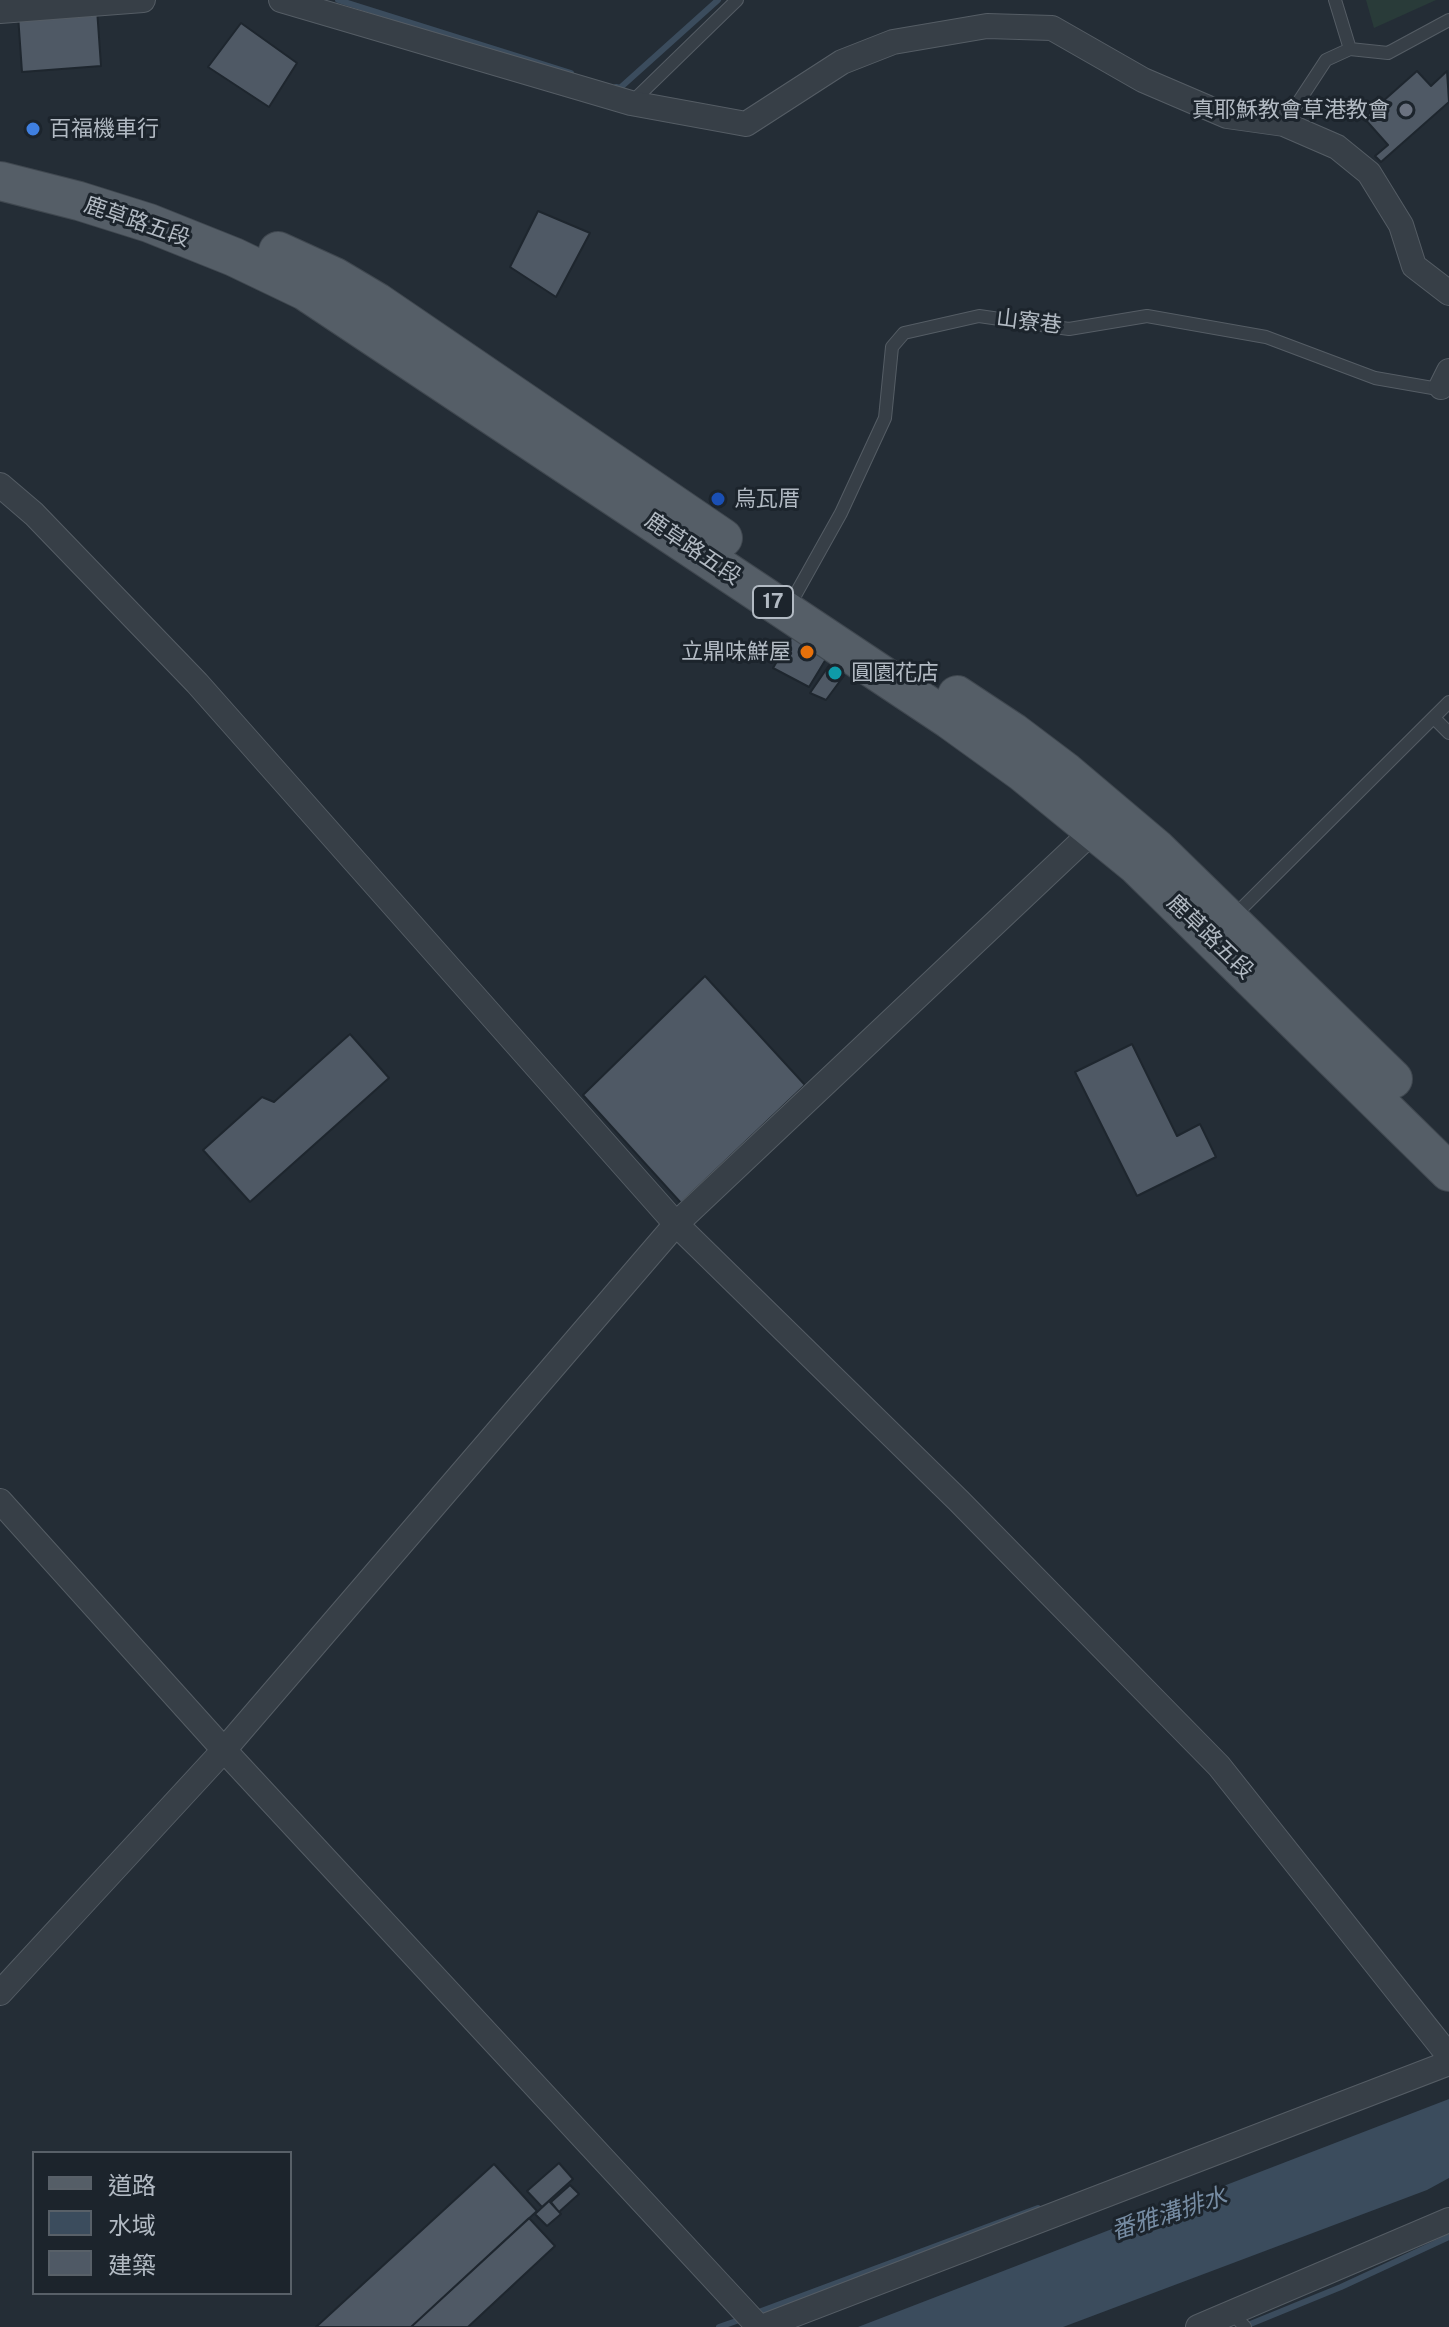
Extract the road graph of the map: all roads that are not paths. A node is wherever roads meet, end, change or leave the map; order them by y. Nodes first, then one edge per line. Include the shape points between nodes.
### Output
1 (143, 0) edge
2 (281, 0) edge
3 (737, 0) edge
4 (1335, 0) edge
5 (0, 11) edge
6 (1449, 20) edge
7 (1350, 49) junction
8 (631, 103) junction
9 (1284, 124) junction
10 (0, 155) edge
11 (0, 181) edge
12 (1449, 293) edge
13 (1446, 384) edge
14 (0, 485) edge
15 (793, 600) junction
16 (1449, 702) edge
17 (1434, 718) junction
18 (1449, 733) edge
19 (1095, 829) junction
20 (1221, 929) junction
21 (1449, 1135) edge
22 (1449, 1172) edge
23 (676, 1224) junction
24 (0, 1501) edge
25 (224, 1750) junction
26 (0, 1993) edge
27 (1449, 2056) edge
28 (1449, 2063) edge
29 (1449, 2220) edge
30 (1239, 2320) edge
31 (760, 2327) edge
32 (1198, 2327) edge

1 - 5 street
2 - 8 street
3 - 8 lane
4 - 7 lane
6 - 7 lane via 1388,53
7 - 9 lane via 1326,60
8 - 9 street via 746,124 842,62 893,42 987,26 1052,28 1143,80 1227,116
9 - 12 street via 1337,147 1369,173 1401,225 1414,266
10 - 15 main road, 鹿草路五段 / 17 via 205,217 335,277
11 - 15 main road, 鹿草路五段 / 17 via 149,223 305,291
13 - 15 lane, 山寮巷 via 1375,378 1266,337 1147,316 1069,329 979,316 904,333 892,347 885,418
14 - 23 street via 197,683
15 - 19 main road, 鹿草路五段 / 17
15 - 20 main road, 鹿草路五段 / 17 via 1013,732 1055,764 1157,849
16 - 17 lane
17 - 18 lane
17 - 20 lane
19 - 20 main road, 鹿草路五段 / 17
19 - 23 street
20 - 21 main road, 鹿草路五段 / 17
20 - 22 main road, 鹿草路五段 / 17
23 - 25 street
23 - 27 street via 1219,1766
24 - 25 street
25 - 26 street
25 - 31 street
28 - 31 street
29 - 30 street
30 - 32 street

